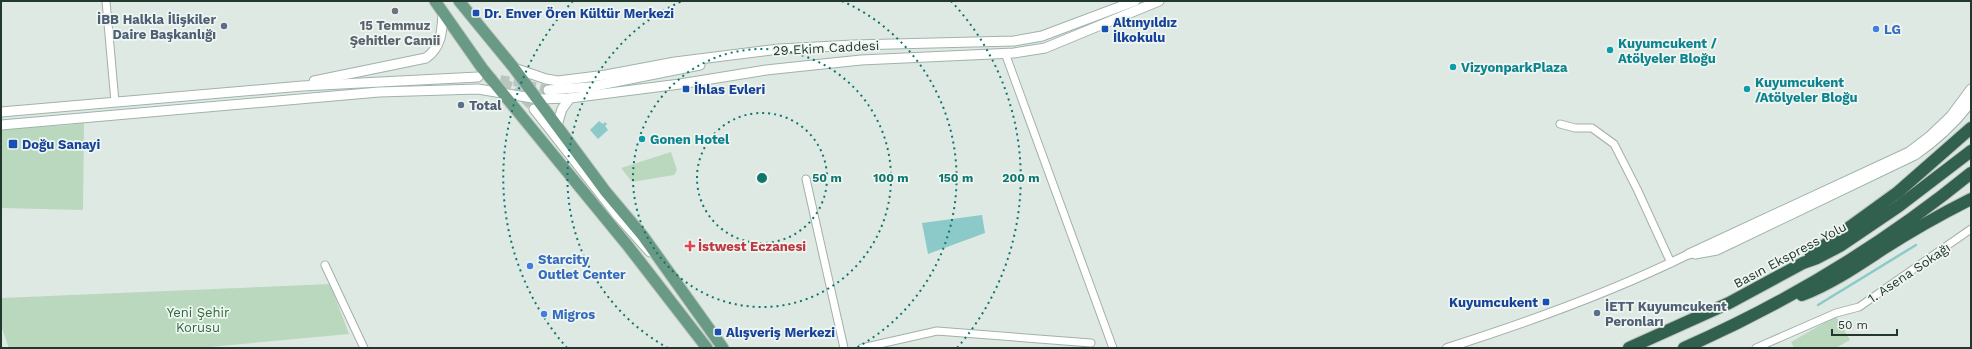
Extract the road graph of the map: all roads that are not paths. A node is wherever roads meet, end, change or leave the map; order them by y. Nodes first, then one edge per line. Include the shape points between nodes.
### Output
1 (106, 1) edge
2 (435, 1) edge
3 (459, 1) edge
4 (1135, 1) edge
5 (1159, 1) edge
6 (443, 12) junction
7 (1005, 53) junction
8 (742, 54) junction
9 (514, 68) junction
10 (478, 77) tunnel mouth
11 (302, 86) junction
12 (1971, 89) edge
13 (548, 90) tunnel mouth
14 (502, 93) junction
15 (570, 98) junction
16 (115, 102) junction
17 (1971, 102) edge
18 (536, 104) junction
19 (1, 112) edge
20 (1560, 124) dead end
21 (1, 125) edge
22 (557, 125) junction
23 (1971, 128) edge
24 (1971, 151) edge
25 (1971, 173) edge
26 (806, 179) dead end
27 (1971, 199) edge
28 (1971, 229) edge
29 (1689, 254) junction
30 (1671, 263) junction
31 (1803, 263) junction
32 (325, 265) dead end
33 (668, 270) junction
34 (1788, 297) junction
35 (1091, 343) dead end
36 (364, 348) edge
37 (707, 348) edge
38 (724, 348) edge
39 (844, 348) edge
40 (862, 348) edge
41 (1113, 348) edge
42 (1447, 348) edge
43 (1629, 348) edge
44 (1684, 348) edge
45 (1756, 348) edge

1 - 16 street
2 - 6 main road
3 - 9 main road
4 - 8 main road, 29 Ekim Caddesi via 1042,36 1014,41 802,47
5 - 7 main road, 29 Ekim Caddesi via 1045,48
6 - 11 main road via 442,32 438,44 433,53 426,58 319,80
6 - 14 main road
7 - 15 main road, 29 Ekim Caddesi via 853,60
7 - 41 street
8 - 9 main road, 29 Ekim Caddesi via 558,81
8 - 13 main road via 630,80 569,90
9 - 18 main road
10 - 11 main road
11 - 16 main road
12 - 29 main road via 1951,116 1909,152
14 - 18 main road, 29 Ekim Caddesi
14 - 21 main road, 29 Ekim Caddesi via 478,89 380,92
14 - 37 main road via 628,246
15 - 18 main road, 29 Ekim Caddesi
15 - 22 main road via 562,109
16 - 19 main road
17 - 29 main road via 1955,123 1915,155 1717,250
18 - 22 main road
18 - 33 main road via 617,215
20 - 30 street via 1592,128 1614,144
22 - 33 main road
23 - 31 highway via 1898,192 1821,247
24 - 31 highway, Basın Ekspress Yolu via 1938,178 1860,233 1829,252
25 - 34 highway via 1892,232
26 - 39 street
27 - 34 highway via 1817,289
28 - 45 street, 1. Asena Sokağı via 1859,307 1836,313
29 - 30 street
30 - 42 street via 1546,314
31 - 43 highway, Basın Ekspress Yolu via 1729,303
32 - 36 street
33 - 38 main road
34 - 44 highway
35 - 40 street via 937,331

